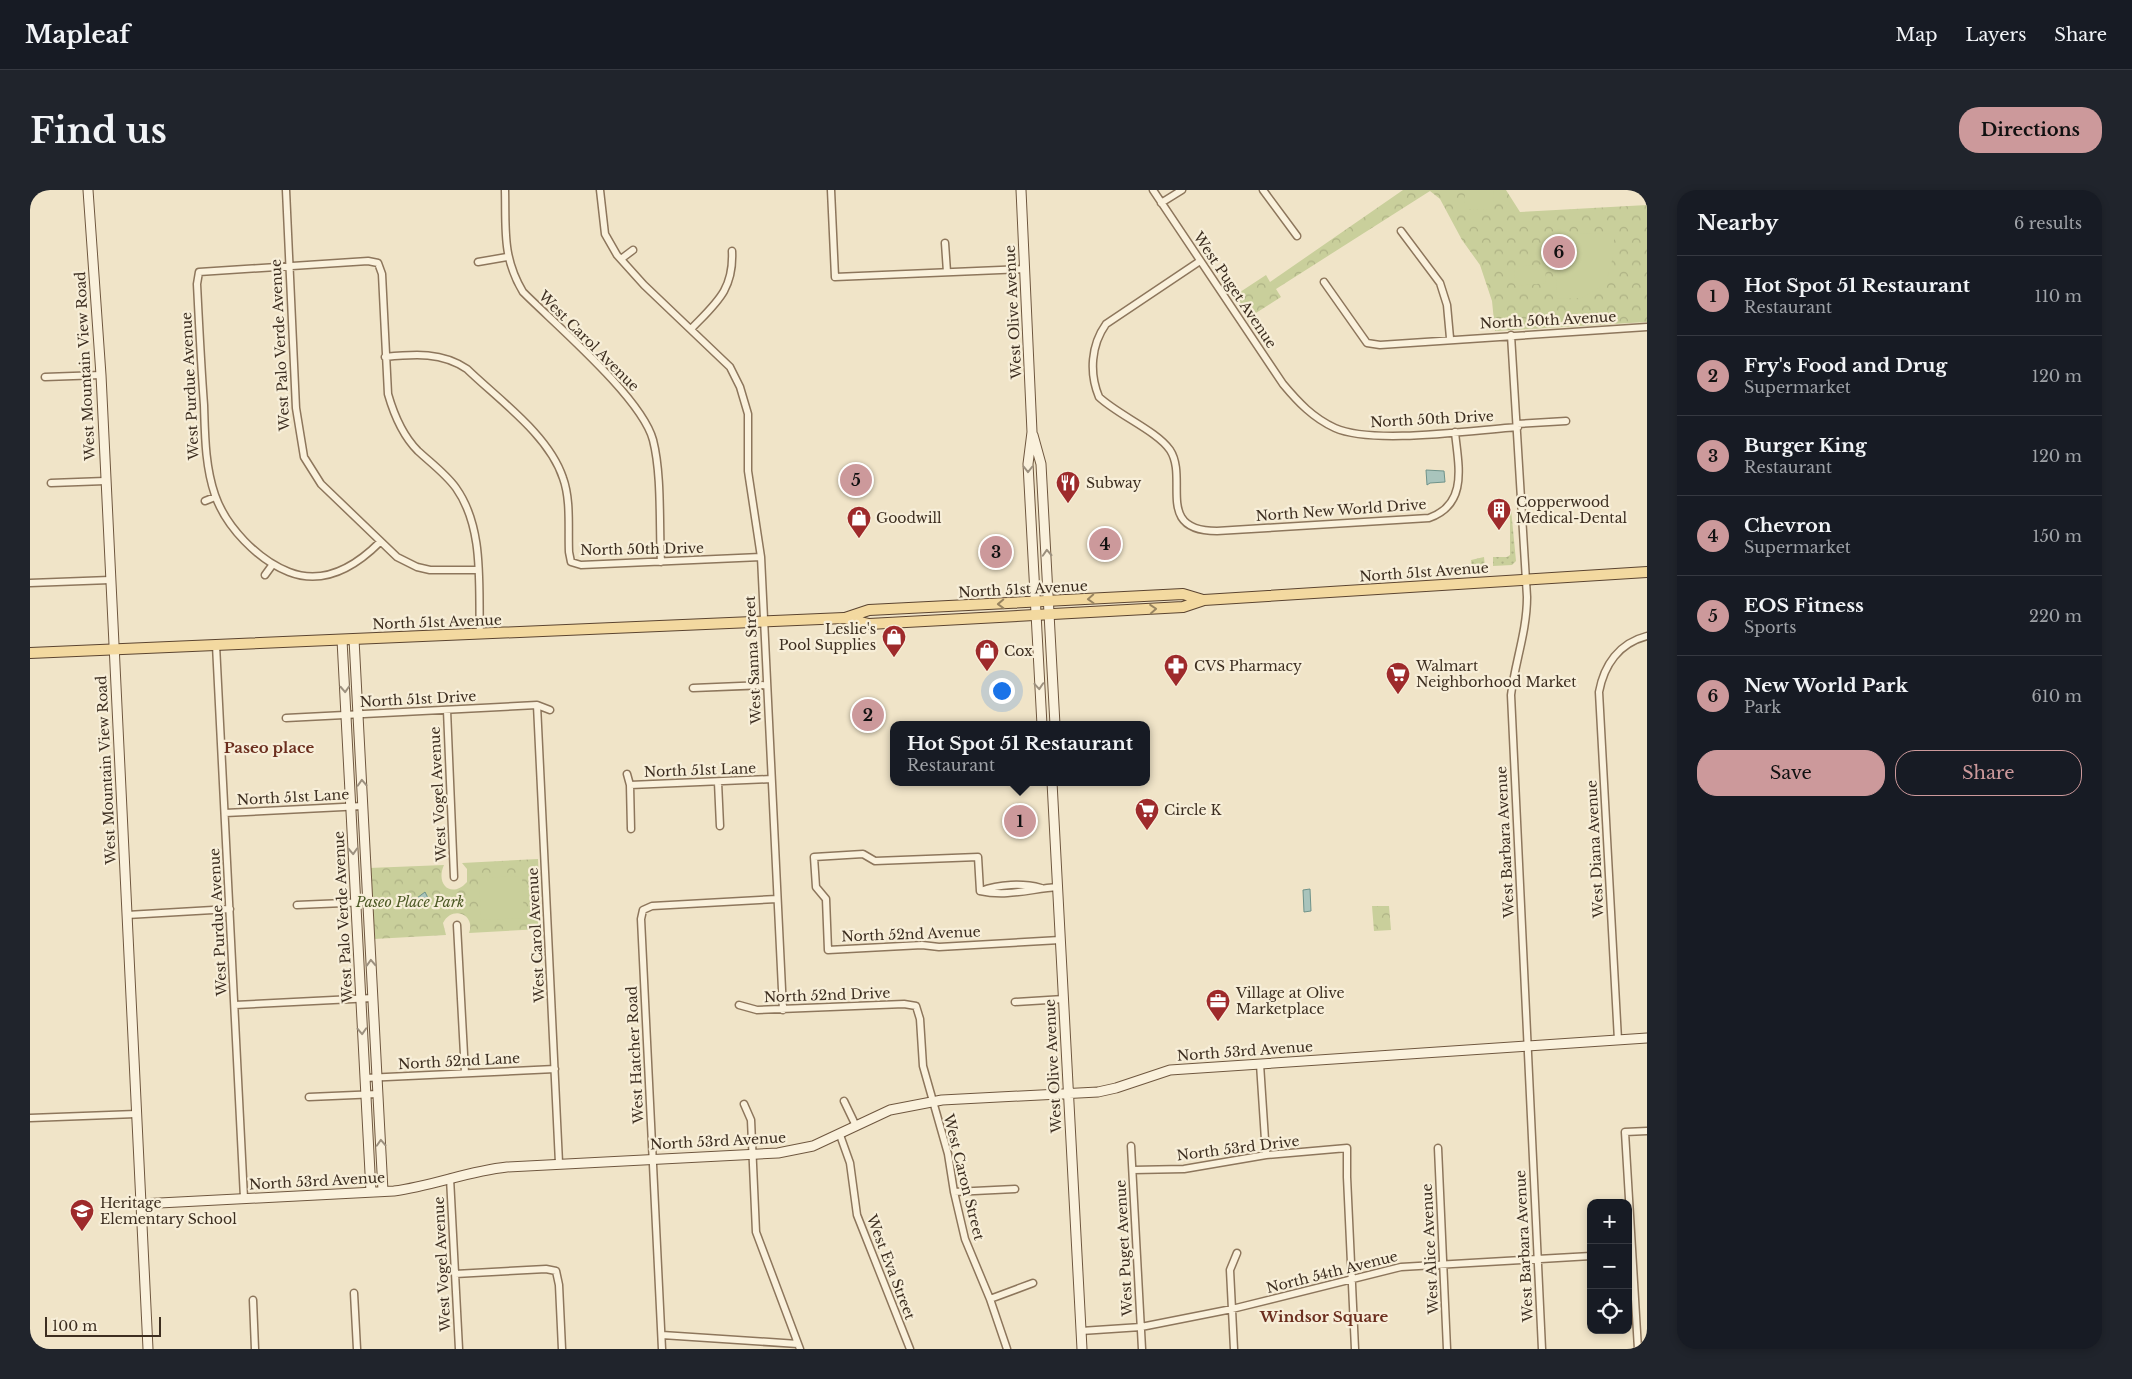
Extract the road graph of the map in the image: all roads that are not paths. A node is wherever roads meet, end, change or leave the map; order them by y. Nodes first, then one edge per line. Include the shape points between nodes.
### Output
1 (88, 190) edge
2 (286, 190) edge
3 (504, 190) edge
4 (600, 190) edge
5 (831, 190) edge
6 (1021, 190) edge
7 (1153, 190) edge
8 (1182, 190) edge
9 (1263, 190) edge
10 (1161, 203) junction
11 (1401, 231) dead end
12 (1297, 236) dead end
13 (946, 243) dead end
14 (633, 250) dead end
15 (732, 251) dead end
16 (507, 257) junction
17 (622, 259) junction
18 (1200, 261) junction
19 (478, 262) dead end
20 (290, 266) junction
21 (1025, 269) junction
22 (947, 272) junction
23 (1324, 282) dead end
24 (1647, 327) edge
25 (691, 329) junction
26 (1511, 335) junction
27 (1450, 338) junction
28 (385, 356) junction
29 (101, 375) junction
30 (45, 377) dead end
31 (1298, 402) joint
32 (1566, 421) dead end
33 (1517, 426) junction
34 (1032, 432) junction
35 (1455, 432) junction
36 (105, 481) junction
37 (51, 483) dead end
38 (215, 497) junction
39 (205, 501) dead end
40 (380, 542) junction
41 (760, 557) junction
42 (661, 562) junction
43 (273, 564) junction
44 (477, 570) junction
45 (1647, 572) edge
46 (265, 575) dead end
47 (1527, 579) junction
48 (110, 580) junction
49 (30, 583) edge
50 (1204, 600) junction
51 (1049, 601) junction
52 (1034, 602) junction
53 (1050, 616) junction
54 (1035, 617) junction
55 (844, 618) junction
56 (764, 622) junction
57 (480, 634) junction
58 (1647, 636) edge
59 (354, 639) junction
60 (342, 640) junction
61 (216, 645) junction
62 (114, 649) junction
63 (30, 653) edge
64 (767, 685) junction
65 (693, 688) dead end
66 (537, 705) junction
67 (446, 710) junction
68 (550, 710) dead end
69 (358, 714) junction
70 (346, 715) junction
71 (286, 718) dead end
72 (1042, 721) edge
73 (1056, 721) edge
74 (627, 774) dead end
75 (771, 779) junction
76 (718, 782) junction
77 (630, 785) junction
78 (1052, 786) edge
79 (363, 806) junction
80 (351, 807) junction
81 (225, 813) junction
82 (720, 826) dead end
83 (631, 829) dead end
84 (454, 877) dead end
85 (1058, 887) junction
86 (777, 899) junction
87 (368, 902) junction
88 (356, 903) junction
89 (297, 905) dead end
90 (230, 909) junction
91 (127, 915) junction
92 (457, 926) dead end
93 (1060, 940) junction
94 (373, 998) junction
95 (361, 999) junction
96 (1064, 999) junction
97 (1015, 1002) dead end
98 (234, 1005) junction
99 (739, 1005) dead end
100 (916, 1006) joint
101 (783, 1010) junction
102 (1647, 1038) edge
103 (1618, 1040) junction
104 (1528, 1046) junction
105 (1260, 1064) junction
106 (555, 1069) junction
107 (465, 1074) junction
108 (365, 1078) junction
109 (377, 1078) junction
110 (1069, 1093) junction
111 (366, 1094) junction
112 (378, 1094) junction
113 (309, 1097) dead end
114 (844, 1101) dead end
115 (931, 1101) junction
116 (744, 1104) dead end
117 (136, 1114) junction
118 (30, 1118) edge
119 (856, 1126) junction
120 (1647, 1131) edge
121 (840, 1135) junction
122 (1131, 1146) dead end
123 (1438, 1148) dead end
124 (753, 1155) junction
125 (1266, 1155) junction
126 (652, 1159) junction
127 (559, 1163) junction
128 (1132, 1170) junction
129 (450, 1178) junction
130 (1014, 1189) dead end
131 (383, 1191) junction
132 (371, 1192) junction
133 (954, 1192) junction
134 (244, 1198) junction
135 (140, 1204) junction
136 (1630, 1244) edge
137 (1237, 1254) dead end
138 (1587, 1256) edge
139 (1537, 1259) junction
140 (1444, 1264) junction
141 (455, 1274) junction
142 (1352, 1278) junction
143 (1632, 1278) edge
144 (1033, 1283) dead end
145 (354, 1293) dead end
146 (990, 1299) junction
147 (253, 1300) dead end
148 (1232, 1309) junction
149 (1141, 1327) junction
150 (1081, 1331) junction
151 (662, 1336) junction
152 (799, 1347) edge
153 (148, 1349) edge
154 (255, 1349) edge
155 (357, 1349) edge
156 (459, 1349) edge
157 (562, 1349) edge
158 (662, 1349) edge
159 (910, 1349) edge
160 (1007, 1349) edge
161 (1082, 1349) edge
162 (1142, 1349) edge
163 (1234, 1349) edge
164 (1355, 1349) edge
165 (1448, 1349) edge
166 (1542, 1349) edge
167 (1638, 1349) edge

1 - 29 street, West Mountain View Road
2 - 20 street, West Palo Verde Avenue
3 - 16 street, West Carol Avenue
4 - 17 street via 605,234
5 - 22 street via 835,277
6 - 21 street, West Olive Avenue
7 - 10 street, West Puget Avenue
8 - 10 street
9 - 12 street
10 - 18 street, West Puget Avenue
11 - 27 street via 1440,283 1448,305
13 - 22 street
14 - 17 street
15 - 25 street via 729,285
16 - 19 street
16 - 42 street, West Carol Avenue via 523,292 637,408 653,439
17 - 25 street via 644,285
18 - 31 street, West Puget Avenue
18 - 35 street, North New World Drive via 1106,324 1097,336 1094,349 1095,388 1099,397 1158,439 1174,457 1177,506 1187,522 1203,531 1217,531 1435,516 1448,508 1457,487
20 - 28 street via 378,263 382,274
20 - 38 street, West Purdue Avenue via 198,272 207,464
20 - 40 street, West Palo Verde Avenue via 296,408 304,457 321,484
21 - 22 street
21 - 34 street, West Olive Avenue
23 - 27 street, North 50th Avenue via 1367,343
24 - 26 street, North 50th Avenue
25 - 41 street, West Sanna Street via 730,367 740,387 748,414 748,471
26 - 27 street, North 50th Avenue
26 - 33 street, West Barbara Avenue
28 - 42 street, North 50th Drive via 430,355 457,362 542,442 554,457 564,480 571,562 581,565
28 - 44 street via 388,394 400,426 408,439 456,488 470,513
29 - 30 street
29 - 36 street, West Mountain View Road
31 - 35 street, North 50th Drive via 1337,429 1360,435
32 - 33 street, North 50th Drive
33 - 35 street, North 50th Drive
33 - 47 street, West Barbara Avenue
51 -> 34 street, West Olive Avenue via 1041,464
34 -> 52 street, West Olive Avenue via 1028,464
36 - 37 street
36 - 48 street, West Mountain View Road
38 - 39 street
38 - 43 street, West Purdue Avenue via 232,526
40 - 43 street via 357,563 327,576 304,576
40 - 44 street via 397,557 417,567 443,572
41 - 42 street, North 50th Drive
41 - 56 street, West Sanna Street
43 - 46 street
44 - 57 street
45 - 47 main road, North 51st Avenue
47 - 50 main road, North 51st Avenue
47 - 104 street, West Barbara Avenue via 1527,619 1510,695
48 - 49 street
48 - 62 street, West Mountain View Road
50 -> 51 main road, North 51st Avenue via 1183,594
53 -> 50 main road, North 51st Avenue via 1183,607
51 - 52 main road, North 51st Avenue
51 - 53 street, West Olive Avenue
52 - 54 street, West Olive Avenue
52 -> 55 main road, North 51st Avenue via 869,610
53 - 54 main road, North 51st Avenue
53 - 73 street, West Olive Avenue
54 - 55 main road, North 51st Avenue via 869,624
54 -> 72 street, West Olive Avenue
55 - 56 main road, North 51st Avenue
56 - 57 main road, North 51st Avenue
56 - 64 street, West Sanna Street
57 - 59 main road, North 51st Avenue
58 - 103 street, West Diana Avenue via 1624,647 1612,659 1599,692
59 - 60 main road, North 51st Avenue
59 - 69 street, West Palo Verde Avenue
60 - 61 main road, North 51st Avenue
60 -> 70 street, West Palo Verde Avenue
61 - 62 main road, North 51st Avenue
61 - 81 street, West Purdue Avenue
62 - 63 main road, North 51st Avenue
62 - 91 street, West Mountain View Road
64 - 65 street
64 - 75 street, West Sanna Street
66 - 67 street, North 51st Drive
66 - 68 street, North 51st Drive
66 - 106 street, West Carol Avenue
67 - 69 street, North 51st Drive
67 - 84 street, West Vogel Avenue
69 - 70 street, North 51st Drive
79 -> 69 street, West Palo Verde Avenue
70 - 71 street, North 51st Drive
70 - 80 street, West Palo Verde Avenue
74 - 77 street
75 - 76 street, North 51st Lane
75 - 86 street, West Sanna Street
76 - 77 street, North 51st Lane
76 - 82 street
77 - 83 street
78 - 85 street, West Olive Avenue
79 - 80 street, North 51st Lane
79 - 87 street, West Palo Verde Avenue
80 - 81 street, North 51st Lane
80 -> 88 street, West Palo Verde Avenue
81 - 90 street, West Purdue Avenue
85 - 93 street, West Olive Avenue
85 - 93 street, North 52nd Avenue via 991,894 980,891 978,857 875,861 863,854 814,857 816,886 826,899 828,950
86 - 101 street, West Sanna Street
86 - 126 street, West Hatcher Road via 652,906 643,910
87 - 88 street
94 -> 87 street, West Palo Verde Avenue
88 - 89 street
88 - 95 street, West Palo Verde Avenue
90 - 91 street
90 - 98 street, West Purdue Avenue
91 - 117 street, West Mountain View Road
92 - 107 street
93 - 96 street, West Olive Avenue
94 - 95 street
94 - 109 street, West Palo Verde Avenue
95 - 98 street
95 -> 108 street, West Palo Verde Avenue
96 - 97 street
96 - 110 street, West Olive Avenue
98 - 134 street, West Purdue Avenue
99 - 101 street, North 52nd Drive via 757,1010
100 - 101 street, North 52nd Drive
100 - 115 street, West Caron Street
102 - 103 street, North 53rd Avenue
103 - 104 street, North 53rd Avenue
104 - 105 street, North 53rd Avenue
104 - 139 street, West Barbara Avenue
105 - 110 street, North 53rd Avenue via 1170,1070 1116,1088
105 - 125 street
106 - 107 street, North 52nd Lane
106 - 127 street, West Carol Avenue
107 - 109 street, North 52nd Lane
108 - 109 street, North 52nd Lane
108 - 111 street, West Palo Verde Avenue
109 - 112 street, West Palo Verde Avenue
110 - 115 street, North 53rd Avenue
110 - 150 street, West Olive Avenue
111 - 112 street
111 - 113 street
111 - 132 street, West Palo Verde Avenue
131 -> 112 street, West Palo Verde Avenue
114 - 119 street
115 - 119 street, North 53rd Avenue via 890,1110
115 - 133 street, West Caron Street via 948,1154
116 - 124 street via 751,1120
117 - 118 street
117 - 135 street, West Mountain View Road
119 - 121 street, North 53rd Avenue
120 - 136 street via 1625,1132
121 - 124 street, North 53rd Avenue via 794,1151
121 - 159 street, West Eva Street via 855,1186 857,1215
122 - 128 street, West Puget Avenue
123 - 140 street, West Alice Avenue
124 - 126 street, North 53rd Avenue
124 - 152 street via 756,1232
125 - 128 street, North 53rd Drive via 1184,1169
125 - 142 street, North 53rd Drive via 1348,1148
126 - 127 street, North 53rd Avenue
126 - 151 street, West Hatcher Road
127 - 129 street, North 53rd Avenue via 486,1169
128 - 149 street, West Puget Avenue
129 - 131 street, North 53rd Avenue via 414,1188
129 - 141 street, West Vogel Avenue
130 - 133 street
131 - 132 street, North 53rd Avenue
132 - 134 street, North 53rd Avenue
133 - 146 street, West Caron Street via 965,1239
134 - 135 street, North 53rd Avenue
135 - 153 street, West Mountain View Road
137 - 148 street via 1230,1270
138 - 139 street, North 54th Avenue
139 - 140 street, North 54th Avenue
139 - 166 street, West Barbara Avenue
140 - 142 street, North 54th Avenue via 1401,1266
140 - 165 street, West Alice Avenue
141 - 156 street, West Vogel Avenue
141 - 157 street via 556,1271
142 - 148 street, North 54th Avenue
142 - 164 street
143 - 167 street
144 - 146 street
145 - 155 street
146 - 160 street, West Caron Street
147 - 154 street
148 - 149 street, North 54th Avenue
148 - 163 street
149 - 150 street, North 54th Avenue
149 - 162 street, West Puget Avenue
150 - 161 street, West Olive Avenue
151 - 152 street
151 - 158 street, West Hatcher Road

